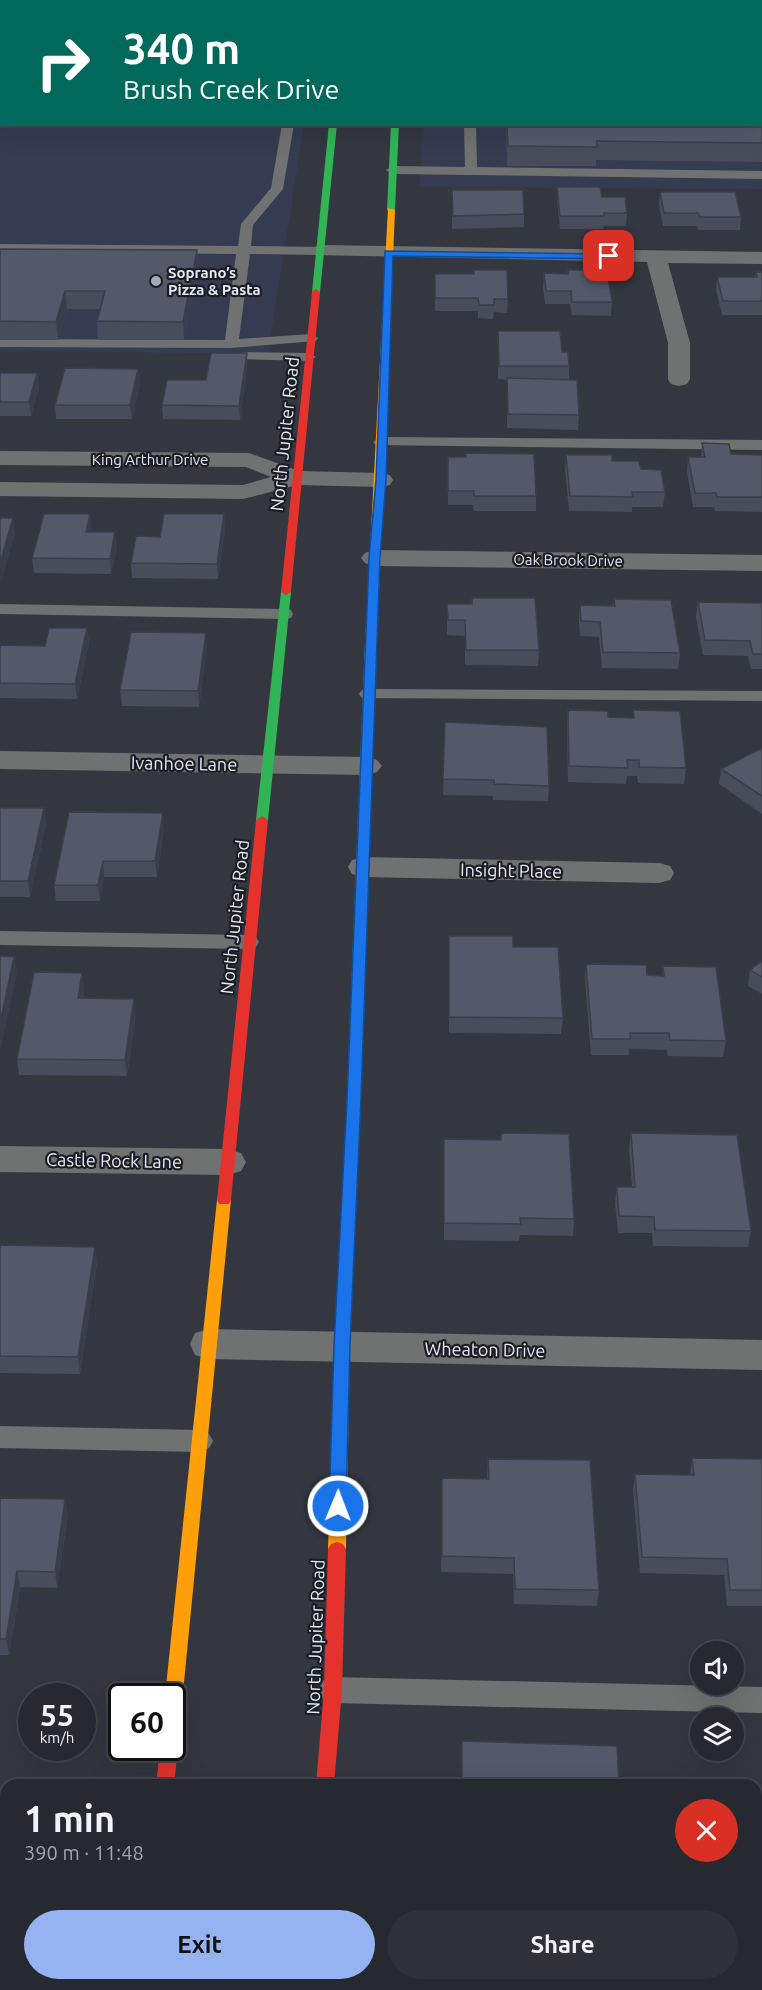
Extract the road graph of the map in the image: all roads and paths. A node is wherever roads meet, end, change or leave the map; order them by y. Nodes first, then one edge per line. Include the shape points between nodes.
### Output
1 (288, 126) edge
2 (333, 126) edge
3 (394, 126) edge
4 (471, 126) edge
5 (392, 170) junction
6 (471, 170) junction
7 (762, 175) edge
8 (0, 248) edge
9 (245, 249) junction
10 (321, 251) junction
11 (388, 253) junction
12 (656, 257) junction
13 (762, 258) edge
14 (311, 339) junction
15 (0, 343) edge
16 (231, 344) junction
17 (0, 354) edge
18 (309, 357) junction
19 (679, 379) dead end
20 (381, 442) junction
21 (762, 445) edge
22 (0, 458) edge
23 (297, 478) junction
24 (381, 480) junction
25 (0, 489) edge
26 (374, 558) junction
27 (762, 562) edge
28 (0, 609) edge
29 (285, 614) junction
30 (368, 694) junction
31 (762, 696) edge
32 (0, 760) edge
33 (268, 764) junction
34 (368, 766) junction
35 (363, 867) junction
36 (659, 873) dead end
37 (0, 938) edge
38 (249, 942) junction
39 (0, 1159) edge
40 (228, 1162) junction
41 (209, 1344) junction
42 (342, 1345) junction
43 (762, 1354) edge
44 (0, 1437) edge
45 (200, 1441) junction
46 (175, 1683) edge
47 (333, 1690) junction
48 (762, 1700) edge
49 (168, 1761) edge
50 (166, 1779) edge
51 (326, 1779) edge

1 - 9 lane via 278,189 247,224
2 - 10 main road, North Jupiter Road
3 - 5 main road, North Jupiter Road
4 - 6 lane
5 - 6 lane
5 - 11 main road, North Jupiter Road
6 - 7 lane
8 - 9 lane
9 - 10 lane
9 - 16 lane
10 - 11 street
10 - 14 main road, North Jupiter Road
11 - 12 street
11 - 20 main road, North Jupiter Road
12 - 13 street
12 - 19 street via 679,343
14 - 16 lane
14 - 18 main road, North Jupiter Road
15 - 16 lane
17 - 18 lane
18 - 23 main road, North Jupiter Road
20 - 21 lane
20 - 24 main road, North Jupiter Road
22 - 23 street, King Arthur Drive via 249,460
23 - 24 street, King Arthur Drive
23 - 25 street, King Arthur Drive via 243,492
23 - 29 main road, North Jupiter Road
24 - 26 main road, North Jupiter Road
26 - 27 street, Oak Brook Drive
26 - 30 main road, North Jupiter Road
28 - 29 lane
29 - 33 main road, North Jupiter Road
30 - 31 lane
30 - 34 main road, North Jupiter Road
32 - 33 street, Ivanhoe Lane
33 - 34 street, Ivanhoe Lane
33 - 38 main road, North Jupiter Road
34 - 35 main road, North Jupiter Road
35 - 36 street, Insight Place
35 - 42 main road, North Jupiter Road
37 - 38 lane
38 - 40 main road, North Jupiter Road
39 - 40 street, Castle Rock Lane
40 - 41 main road, North Jupiter Road
41 - 42 street, Wheaton Drive
41 - 45 main road, North Jupiter Road
42 - 43 street, Wheaton Drive
42 - 47 main road, North Jupiter Road
44 - 45 lane
45 - 46 main road, North Jupiter Road
47 - 48 lane
47 - 51 main road, North Jupiter Road
49 - 50 main road

